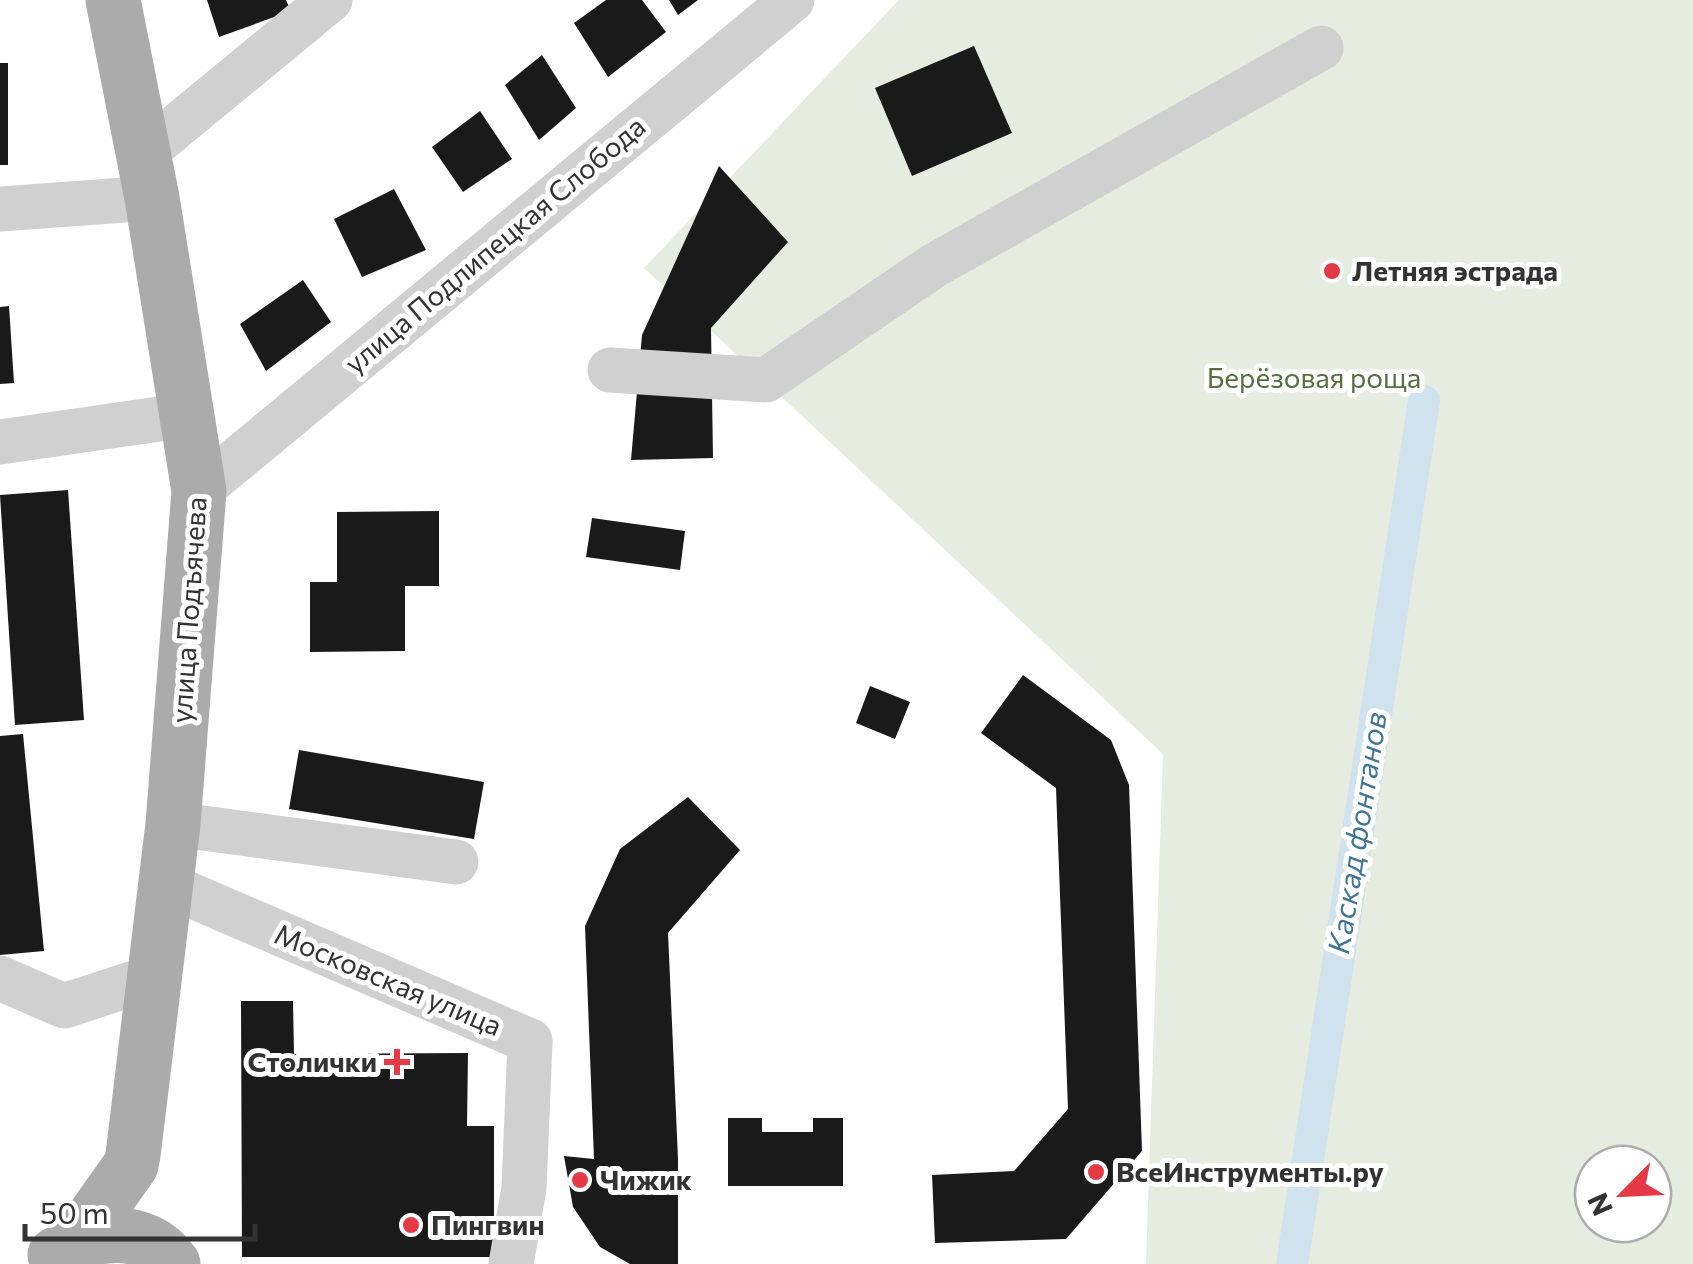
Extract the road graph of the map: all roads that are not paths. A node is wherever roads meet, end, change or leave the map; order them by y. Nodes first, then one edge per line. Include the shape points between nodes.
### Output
1 (113, 0) edge
2 (330, 0) edge
3 (792, 0) edge
4 (1321, 48) dead end
5 (148, 176) junction
6 (0, 209) edge
7 (610, 370) dead end
8 (187, 415) junction
9 (0, 442) edge
10 (199, 491) junction
11 (173, 824) junction
12 (456, 862) dead end
13 (165, 884) junction
14 (153, 977) junction
15 (0, 978) edge
16 (130, 1165) junction
17 (48, 1256) edge
18 (170, 1260) edge
19 (511, 1264) edge

1 - 5 main road, улица Подъячева
2 - 5 street
3 - 10 street, улица Подлипецкая Слобода
4 - 7 street via 935,265 766,380
5 - 6 street
5 - 8 main road, улица Подъячева
8 - 9 street
8 - 10 main road, улица Подъячева
10 - 11 main road, улица Подъячева
11 - 12 street
11 - 13 main road, улица Подъячева
13 - 14 main road, улица Подъячева
13 - 19 street, Московская улица via 530,1041 524,1188
14 - 15 street via 64,1006
14 - 16 main road, улица Подъячева
16 - 17 main road, улица Подъячева
16 - 18 main road, улица Подъячева
17 - 18 main road via 101,1234 146,1242

